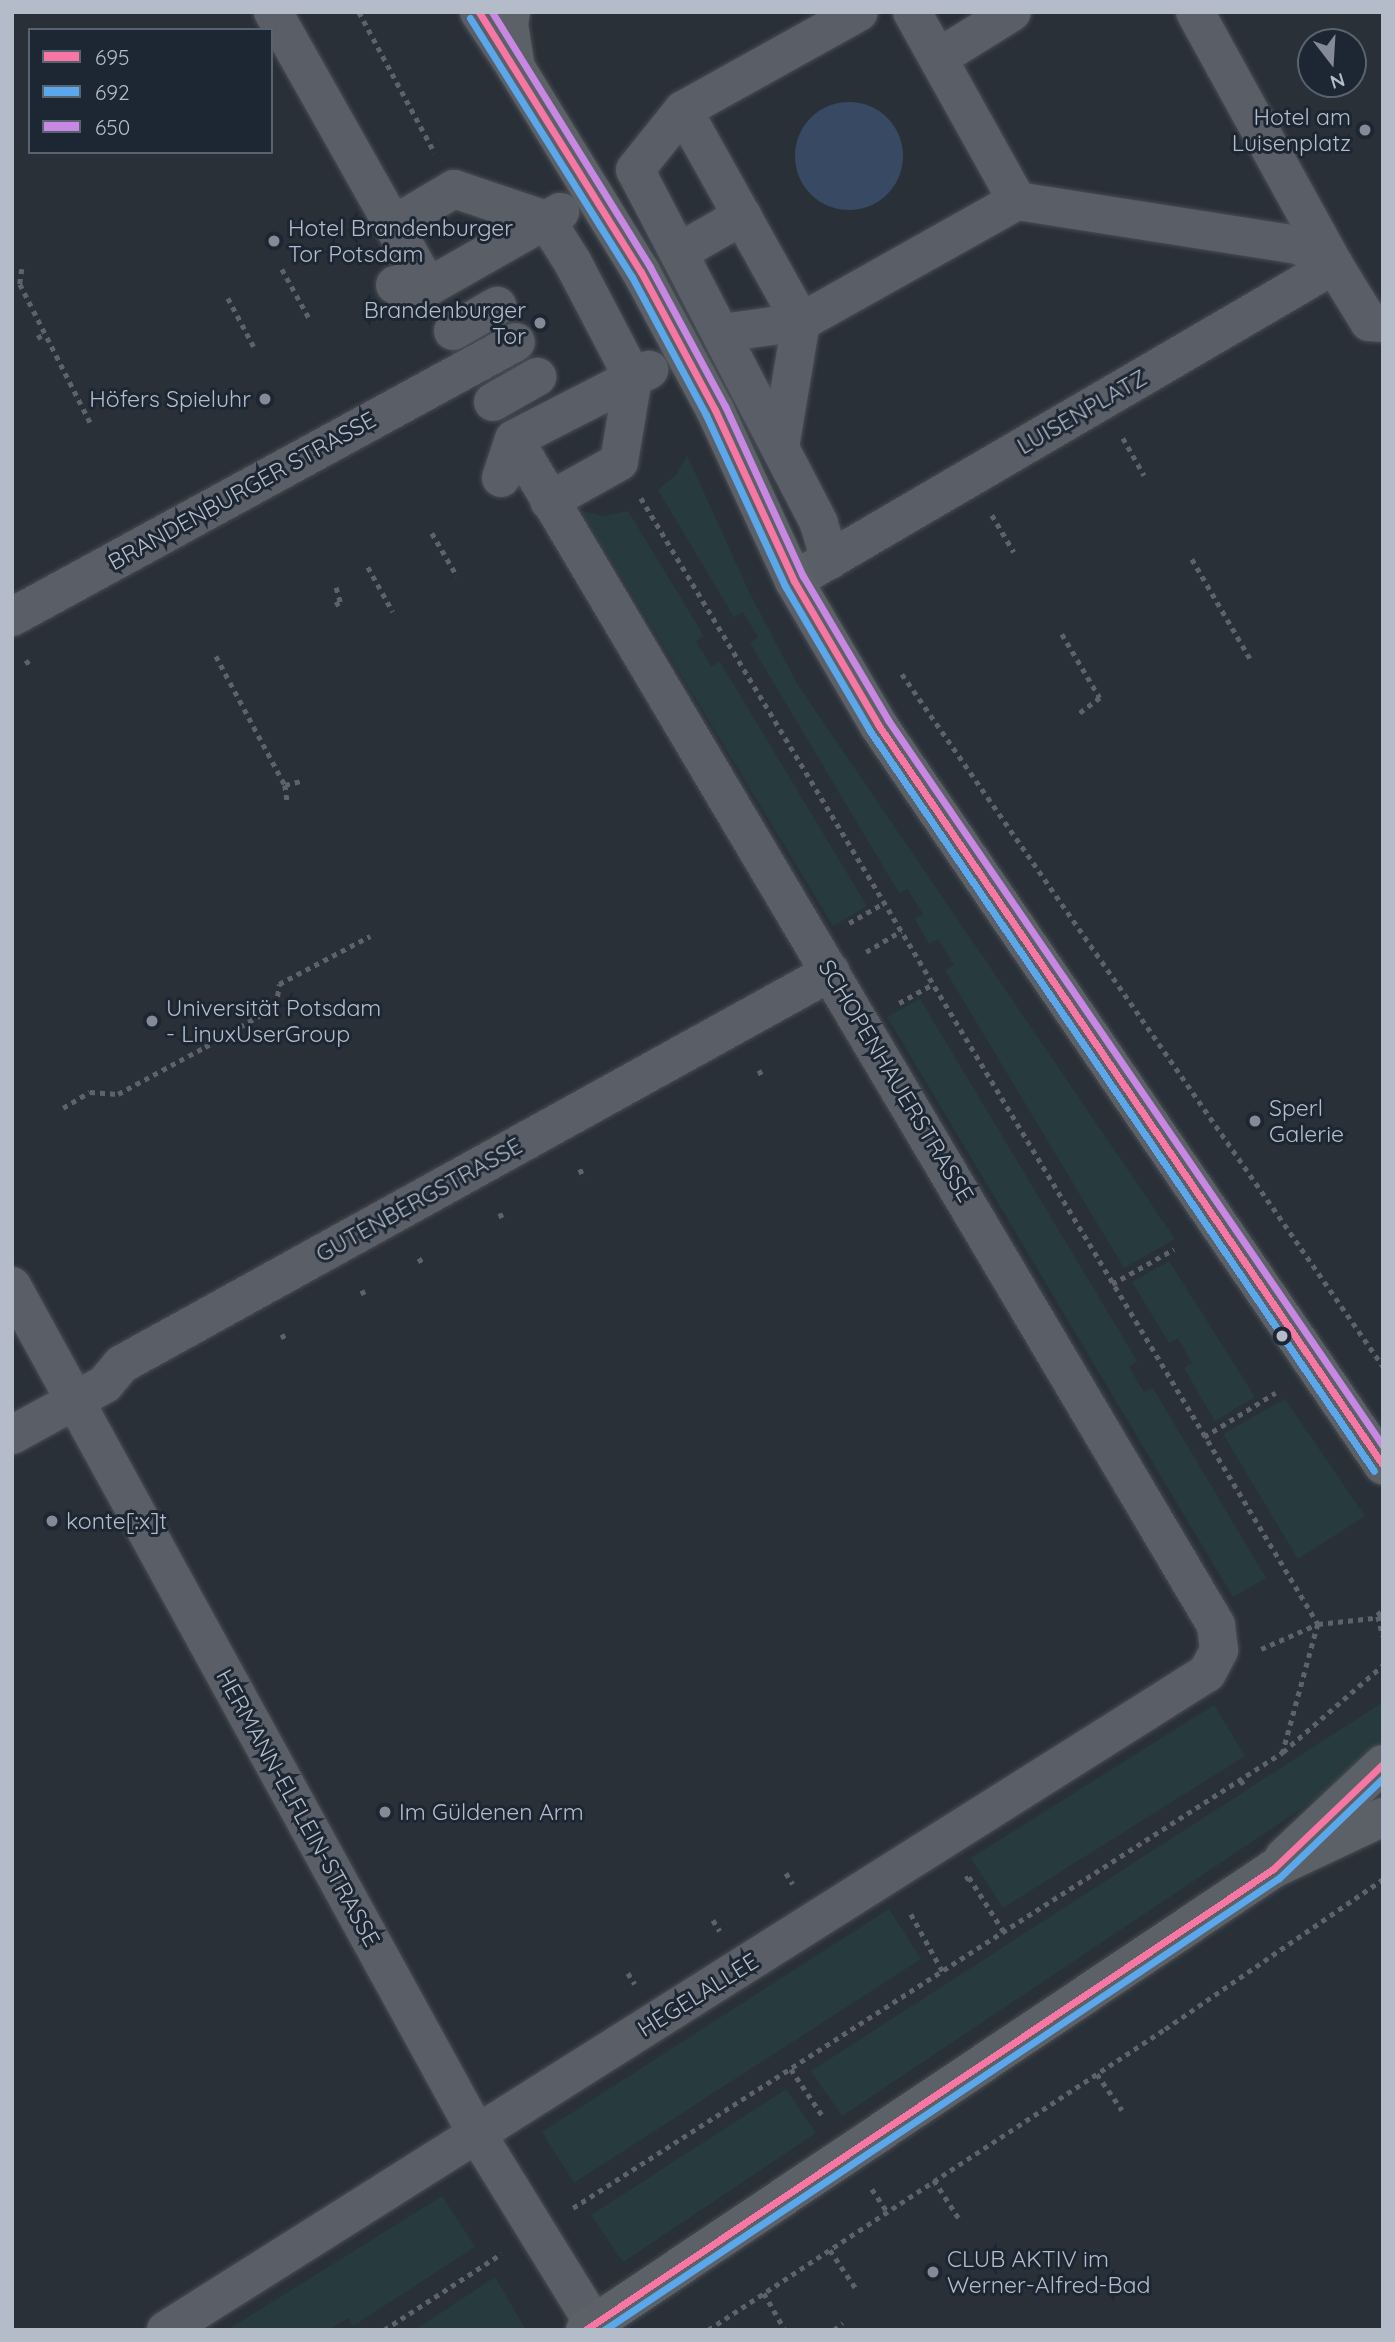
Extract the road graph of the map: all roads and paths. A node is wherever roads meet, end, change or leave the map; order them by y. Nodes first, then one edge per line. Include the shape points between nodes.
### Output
1 (273, 12) edge
2 (359, 12) edge
3 (859, 12) edge
4 (912, 12) edge
5 (1012, 12) edge
6 (1195, 12) edge
7 (500, 16) edge
8 (938, 58) junction
9 (683, 110) junction
10 (448, 177) junction
11 (1017, 201) junction
12 (403, 211) junction
13 (553, 216) junction
14 (742, 216) junction
15 (679, 252) junction
16 (1334, 265) junction
17 (22, 268) dead end
18 (282, 269) dead end
19 (228, 298) dead end
20 (497, 306) dead end
21 (309, 317) dead end
22 (801, 322) junction
23 (1383, 323) edge
24 (453, 331) dead end
25 (46, 333) junction
26 (722, 333) junction
27 (37, 338) dead end
28 (516, 342) dead end
29 (254, 347) dead end
30 (641, 374) junction
31 (537, 377) dead end
32 (493, 402) dead end
33 (92, 426) dead end
34 (514, 439) junction
35 (780, 447) junction
36 (501, 478) dead end
37 (635, 489) dead end
38 (553, 509) junction
39 (432, 533) dead end
40 (1192, 559) dead end
41 (830, 560) junction
42 (368, 568) dead end
43 (457, 576) dead end
44 (794, 581) junction
45 (335, 584) dead end
46 (335, 606) dead end
47 (393, 612) dead end
48 (12, 617) edge
49 (1062, 634) dead end
50 (216, 656) dead end
51 (26, 660) dead end
52 (1251, 660) dead end
53 (31, 667) dead end
54 (897, 667) dead end
55 (1079, 714) dead end
56 (301, 781) dead end
57 (285, 785) junction
58 (287, 800) dead end
59 (884, 903) junction
60 (845, 926) dead end
61 (370, 936) dead end
62 (831, 972) junction
63 (933, 984) junction
64 (896, 1004) dead end
65 (200, 1038) dead end
66 (205, 1047) junction
67 (759, 1070) dead end
68 (763, 1078) dead end
69 (63, 1108) dead end
70 (579, 1169) dead end
71 (584, 1178) dead end
72 (500, 1213) dead end
73 (504, 1222) dead end
74 (1174, 1249) dead end
75 (419, 1258) dead end
76 (424, 1266) dead end
77 (1112, 1284) junction
78 (12, 1286) edge
79 (362, 1290) dead end
80 (366, 1298) dead end
81 (282, 1334) dead end
82 (286, 1341) dead end
83 (1383, 1366) edge
84 (1275, 1393) dead end
85 (74, 1401) junction
86 (12, 1435) edge
87 (1204, 1437) junction
88 (1383, 1465) edge
89 (1383, 1610) edge
90 (1380, 1616) edge
91 (1318, 1624) junction
92 (1383, 1636) edge
93 (1235, 1652) junction
94 (1383, 1665) edge
95 (1283, 1752) junction
96 (1383, 1764) edge
97 (1241, 1780) junction
98 (1246, 1789) dead end
99 (1383, 1817) edge
100 (1273, 1869) junction
101 (1383, 1879) edge
102 (960, 1882) dead end
103 (919, 1909) dead end
104 (1004, 1932) junction
105 (943, 1972) junction
106 (791, 2069) junction
107 (1097, 2074) junction
108 (1122, 2110) dead end
109 (828, 2125) dead end
110 (477, 2134) junction
111 (865, 2179) dead end
112 (934, 2180) junction
113 (887, 2211) junction
114 (566, 2213) dead end
115 (960, 2220) dead end
116 (829, 2250) junction
117 (505, 2252) dead end
118 (857, 2290) dead end
119 (764, 2293) junction
120 (842, 2323) dead end
121 (590, 2327) edge
122 (166, 2330) edge
123 (384, 2330) edge
124 (708, 2330) edge
125 (785, 2330) edge
126 (834, 2330) edge

1 - 12 street
2 - 10 path
3 - 9 street
4 - 8 street
5 - 8 street
6 - 16 street
7 - 44 main road via 516,68 641,272 715,410
8 - 11 street
9 - 14 street
9 - 15 street via 635,170
10 - 12 street
10 - 13 street
11 - 16 street via 1298,245
11 - 22 street
12 - 13 street via 412,286
13 - 30 street via 562,270 591,300 602,341
14 - 15 street
14 - 22 street
15 - 26 street
16 - 23 street via 1369,322
16 - 41 street, LUISENPLATZ
17 - 25 path via 20,284
18 - 21 path
19 - 29 path
20 - 24 street
22 - 26 street
22 - 35 street
25 - 27 path
25 - 33 path
26 - 35 street
28 - 48 street, BRANDENBURGER STRASSE
30 - 34 street
30 - 38 street via 619,462
31 - 32 street
34 - 36 street
34 - 38 street, SCHOPENHAUERSTRASSE
35 - 41 street via 819,523
37 - 59 path
38 - 62 street, SCHOPENHAUERSTRASSE
39 - 43 path
40 - 52 path
41 - 44 street, LUISENPLATZ
42 - 47 path
44 - 88 main road via 879,726
45 - 46 path via 340,602
49 - 55 path via 1100,698
50 - 57 path
51 - 53 path
54 - 83 path
56 - 57 path
57 - 58 path
59 - 60 path
59 - 63 path
61 - 66 path via 279,984 276,1006
62 - 85 street, GUTENBERGSTRASSE via 132,1358 105,1384
62 - 93 street, SCHOPENHAUERSTRASSE
63 - 64 path
63 - 77 path
65 - 66 path
66 - 69 path via 118,1094 90,1093
67 - 68 path
70 - 71 path
72 - 73 path
74 - 77 path
75 - 76 path
77 - 87 path
78 - 85 street, HERMANN-ELFLEIN-STRASSE
79 - 80 path
81 - 82 path
84 - 87 path
85 - 86 street, GUTENBERGSTRASSE
85 - 110 street, HERMANN-ELFLEIN-STRASSE
87 - 91 path
89 - 90 path
90 - 91 path
90 - 92 path
91 - 93 path
91 - 95 path
93 - 110 street, HEGELALLEE
94 - 95 path
95 - 97 path
96 - 100 main road
97 - 98 path
97 - 104 path
99 - 100 main road
100 - 121 main road
101 - 107 path
102 - 104 path via 969,1877
103 - 105 path via 908,1915
104 - 105 path
105 - 106 path
106 - 109 path
106 - 114 path
107 - 108 path
107 - 112 path
110 - 121 street, HERMANN-ELFLEIN-STRASSE
110 - 122 street, HEGELALLEE
111 - 113 path
112 - 113 path
112 - 115 path
113 - 116 path
116 - 118 path
116 - 119 path
117 - 123 path
119 - 124 path
119 - 125 path
120 - 126 path

